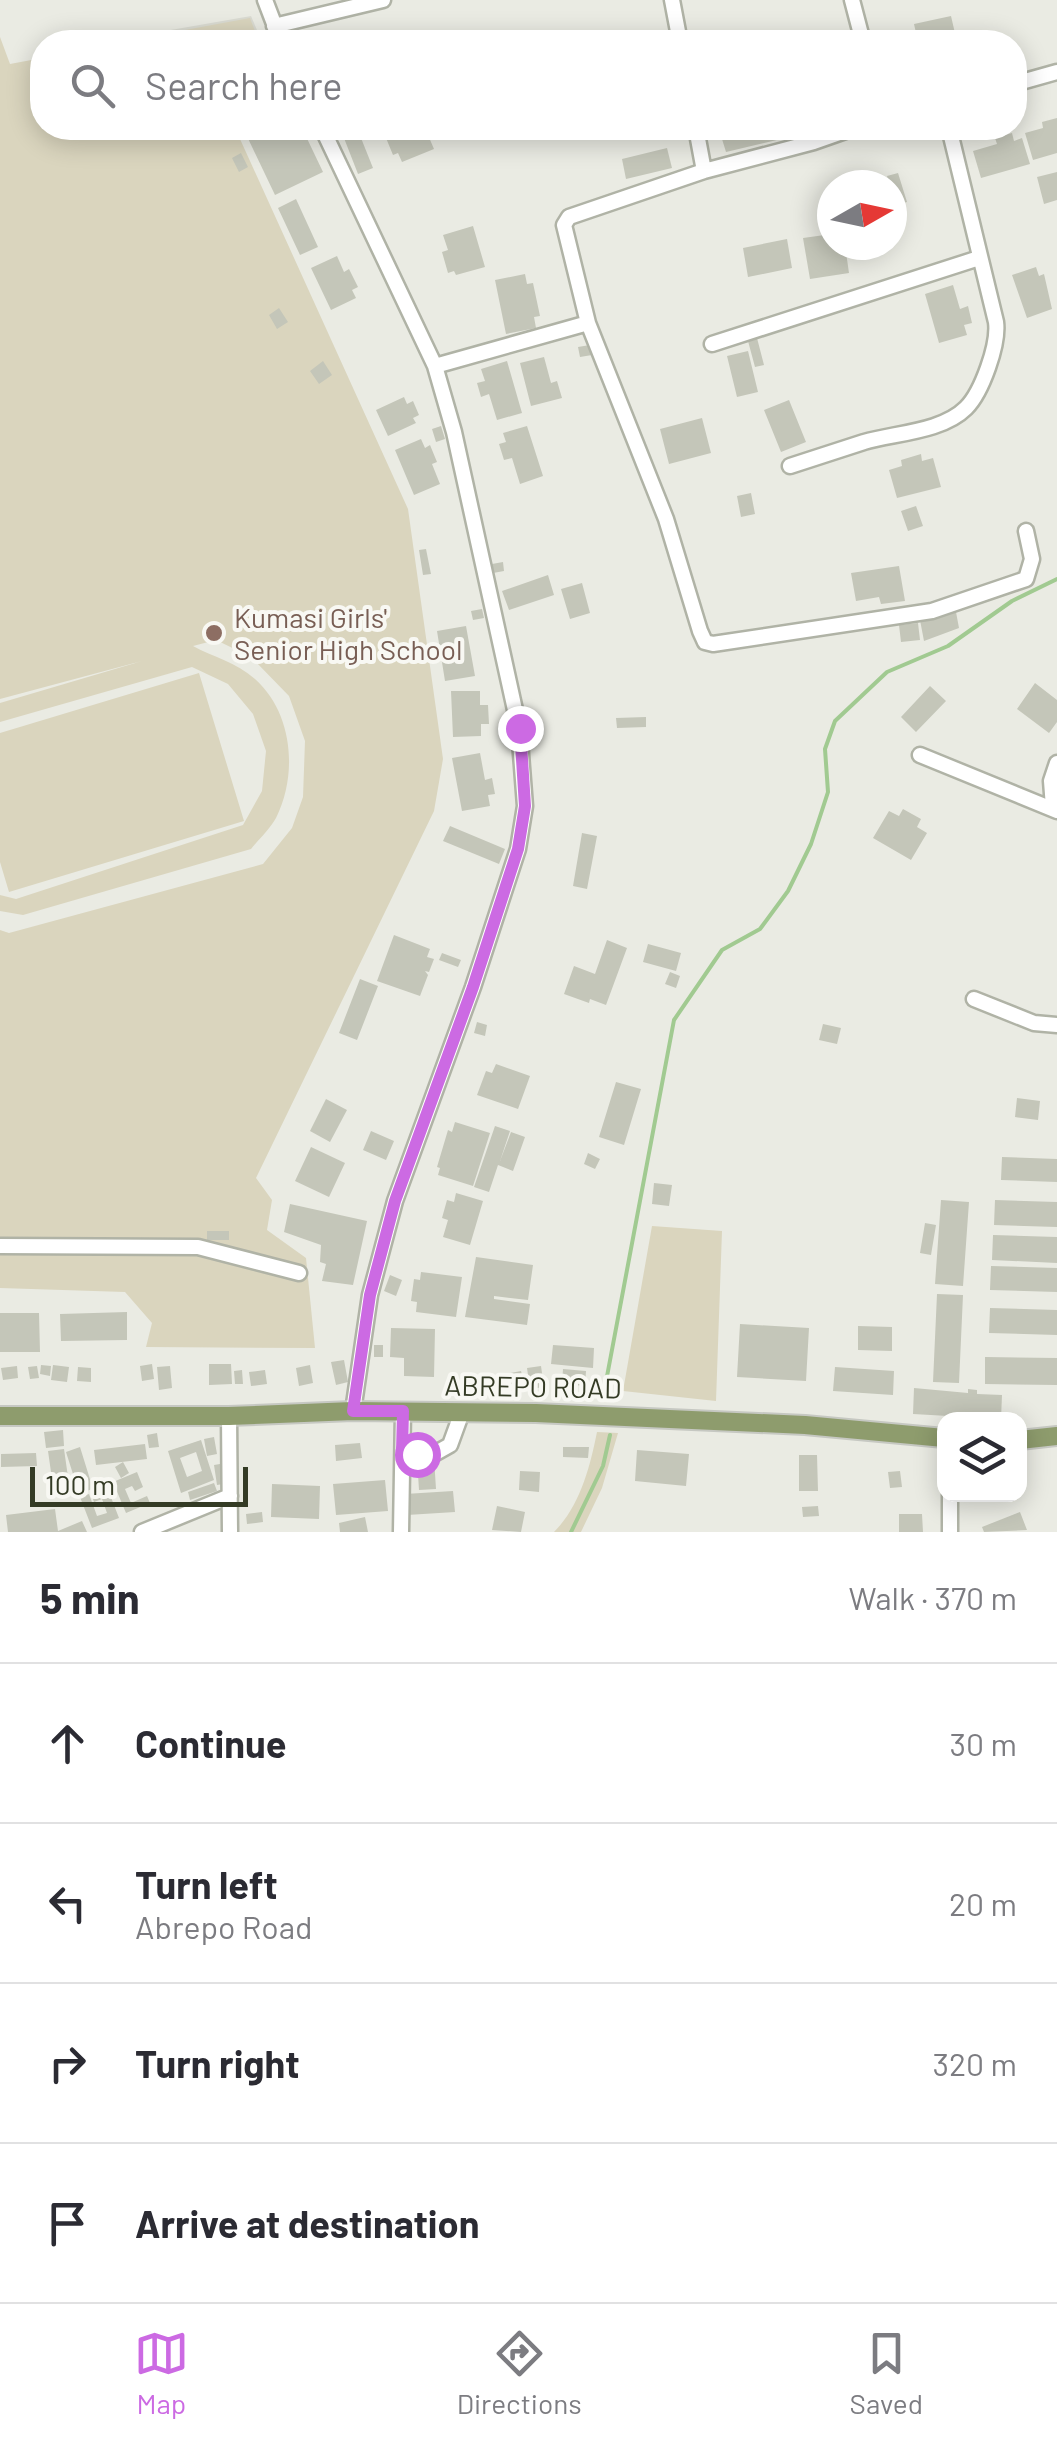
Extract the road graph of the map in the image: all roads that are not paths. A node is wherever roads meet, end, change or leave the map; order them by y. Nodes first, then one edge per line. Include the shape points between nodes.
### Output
1 (265, 0) edge
2 (383, 0) edge
3 (672, 0) edge
4 (852, 0) edge
5 (274, 26) junction
6 (276, 30) edge
7 (678, 30) edge
8 (859, 30) edge
9 (1057, 72) edge
10 (1027, 80) edge
11 (328, 140) edge
12 (698, 140) edge
13 (820, 140) edge
14 (952, 140) edge
15 (704, 170) junction
16 (980, 258) junction
17 (588, 323) junction
18 (712, 344) dead end
19 (434, 366) junction
20 (790, 466) dead end
21 (1026, 531) dead end
22 (920, 755) dead end
23 (1057, 763) edge
24 (1055, 809) edge
25 (974, 999) dead end
26 (1057, 1025) edge
27 (0, 1246) edge
28 (299, 1272) dead end
29 (353, 1411) junction
30 (403, 1411) junction
31 (462, 1412) junction
32 (0, 1416) edge
33 (229, 1416) junction
34 (1057, 1436) edge
35 (937, 1437) edge
36 (1027, 1439) edge
37 (434, 1454) dead end
38 (230, 1496) junction
39 (950, 1502) edge
40 (142, 1532) edge
41 (230, 1532) edge
42 (401, 1532) edge
43 (950, 1532) edge

1 - 5 street
2 - 5 street
3 - 7 street
4 - 8 street
5 - 6 street
9 - 10 street
11 - 19 street
12 - 15 street
13 - 15 street
14 - 16 street
15 - 17 street via 566,220
16 - 18 street
16 - 20 street via 998,339 967,407 944,422
17 - 19 street
17 - 21 street via 666,519 704,642 964,602 1026,579 1032,559
19 - 29 street via 520,728 525,806 504,893 395,1201 370,1295
22 - 24 street
23 - 24 street via 1051,781
25 - 26 street
27 - 28 street via 198,1246
29 - 30 main road, ABREPO ROAD
29 - 33 main road, ABREPO ROAD
30 - 31 main road, ABREPO ROAD
30 - 42 street via 410,1453
31 - 35 main road, ABREPO ROAD via 702,1419
31 - 37 street via 450,1445
32 - 33 main road, ABREPO ROAD
33 - 38 street
34 - 36 main road
38 - 40 street
38 - 41 street
39 - 43 street

